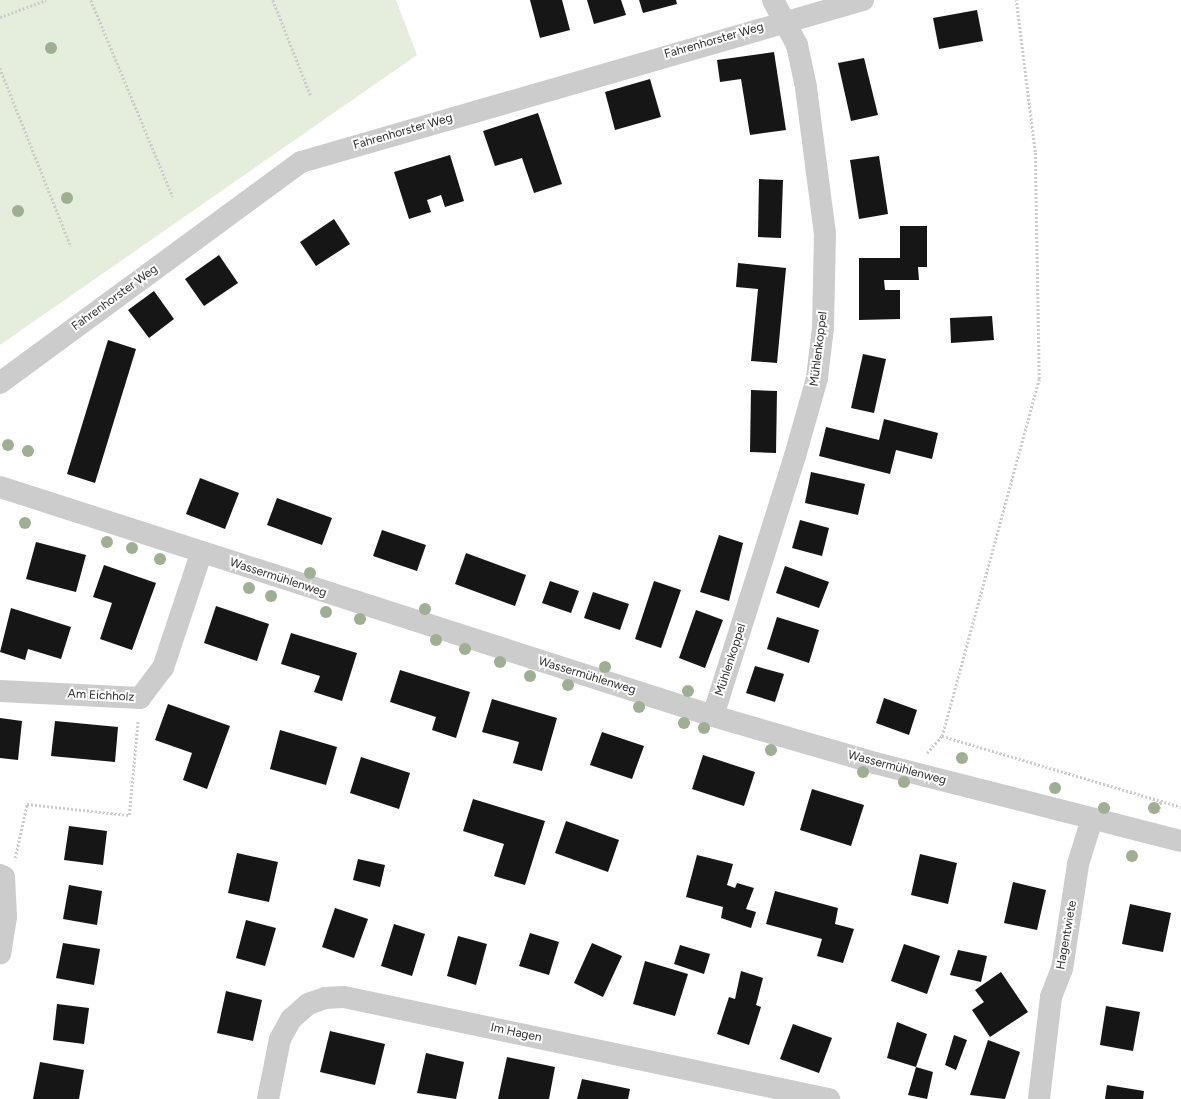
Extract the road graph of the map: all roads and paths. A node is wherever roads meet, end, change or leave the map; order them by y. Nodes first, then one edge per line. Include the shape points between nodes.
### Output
1 (46, 0) edge
2 (91, 0) edge
3 (273, 0) edge
4 (773, 0) edge
5 (863, 0) edge
6 (1016, 0) edge
7 (0, 17) edge
8 (785, 20) junction
9 (0, 68) edge
10 (311, 96) dead end
11 (173, 197) dead end
12 (71, 246) dead end
13 (0, 383) edge
14 (0, 487) edge
15 (201, 554) junction
16 (0, 691) edge
17 (140, 698) junction
18 (713, 716) junction
19 (1181, 807) edge
20 (1092, 819) junction
21 (1181, 841) edge
22 (2, 881) edge
23 (0, 954) edge
24 (268, 1099) edge
25 (826, 1099) edge
26 (1039, 1099) edge

1 - 7 path
2 - 11 path
3 - 10 path
4 - 8 street, Mühlenkoppel
5 - 8 street, Fahrenhorster Weg
6 - 19 path via 1035,152 1039,379 942,736
8 - 13 street, Fahrenhorster Weg via 301,162
8 - 18 street, Mühlenkoppel via 797,45 818,168 826,234 823,328 817,378 799,442
9 - 12 path
14 - 15 street, Wassermühlenweg
15 - 17 street, Am Eichholz via 163,668
15 - 18 street, Wassermühlenweg
16 - 17 street, Am Eichholz
17 - 22 path via 130,815 27,804
18 - 20 street, Wassermühlenweg via 875,763
20 - 21 street, Wassermühlenweg
20 - 26 street, Hagentwiete via 1078,864 1062,969 1051,997
22 - 23 street via 6,917
24 - 25 street, Im Hagen via 280,1039 291,1020 308,1004 325,998 344,997

